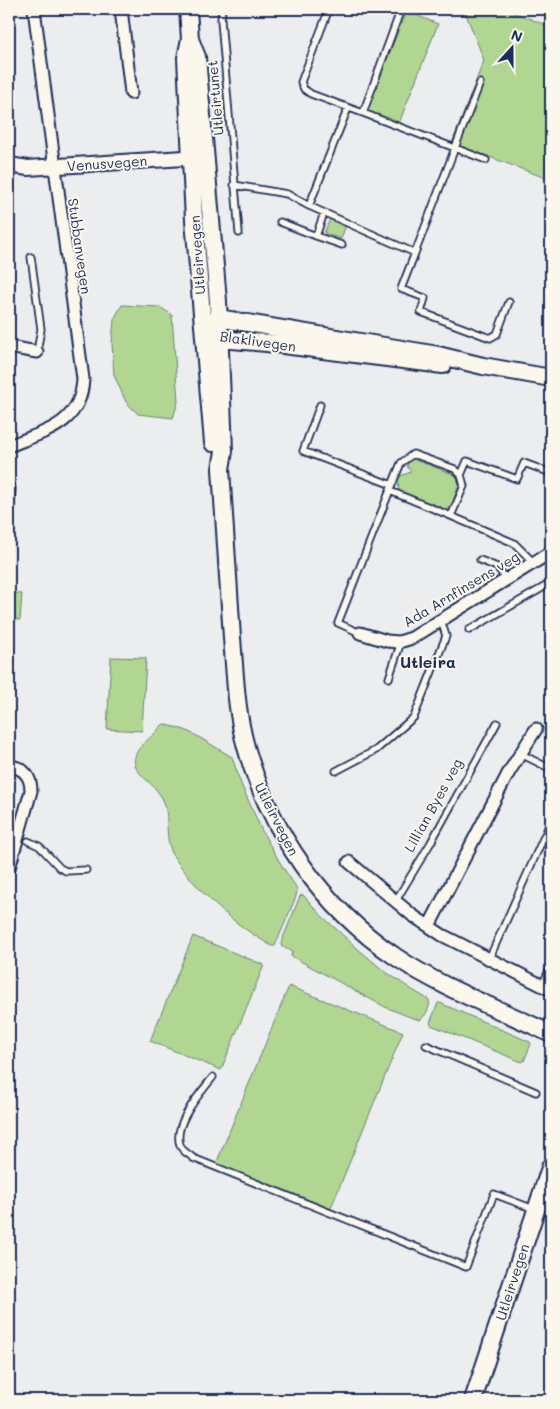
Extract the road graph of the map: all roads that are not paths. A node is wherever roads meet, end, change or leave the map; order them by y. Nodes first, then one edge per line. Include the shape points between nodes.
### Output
1 (34, 9) edge
2 (121, 9) edge
3 (188, 9) edge
4 (222, 9) edge
5 (329, 9) edge
6 (401, 9) edge
7 (480, 83) dead end
8 (131, 93) dead end
9 (348, 108) junction
10 (363, 113) junction
11 (455, 148) junction
12 (198, 158) junction
13 (486, 160) dead end
14 (9, 165) edge
15 (55, 167) junction
16 (234, 185) junction
17 (309, 206) junction
18 (324, 213) junction
19 (280, 222) dead end
20 (239, 233) dead end
21 (316, 236) junction
22 (342, 245) dead end
23 (415, 253) junction
24 (31, 257) dead end
25 (509, 302) dead end
26 (218, 318) junction
27 (202, 327) junction
28 (219, 339) junction
29 (9, 347) edge
30 (37, 352) joint
31 (483, 366) junction
32 (551, 378) edge
33 (320, 405) dead end
34 (9, 446) edge
35 (221, 469) junction
36 (551, 473) edge
37 (461, 475) junction
38 (9, 483) edge
39 (391, 488) junction
40 (451, 516) junction
41 (10, 522) dead end
42 (551, 552) edge
43 (480, 560) dead end
44 (534, 563) junction
45 (507, 580) junction
46 (551, 583) edge
47 (441, 620) junction
48 (469, 630) dead end
49 (360, 634) joint
50 (399, 642) junction
51 (388, 678) dead end
52 (497, 723) dead end
53 (536, 729) dead end
54 (521, 754) junction
55 (9, 766) edge
56 (551, 769) edge
57 (336, 771) dead end
58 (551, 821) edge
59 (28, 841) dead end
60 (349, 862) dead end
61 (9, 868) edge
62 (86, 870) dead end
63 (395, 902) junction
64 (429, 926) junction
65 (489, 958) junction
66 (551, 966) edge
67 (547, 988) edge
68 (551, 1034) edge
69 (426, 1045) dead end
70 (213, 1078) dead end
71 (536, 1092) dead end
72 (551, 1165) edge
73 (536, 1209) junction
74 (473, 1400) edge

1 - 15 street, Stubbanvegen
2 - 8 street
3 - 12 main road, Utleirvegen via 190,39 197,57
4 - 16 lane, Utleirtunet
5 - 9 lane via 301,82 311,94
6 - 10 lane
7 - 11 lane
9 - 10 lane
9 - 17 lane
10 - 11 lane
11 - 13 lane
11 - 23 lane
12 - 15 street, Venusvegen
12 - 26 main road, Utleirvegen
12 - 27 main road, Utleirvegen via 194,220
14 - 15 street, Venusvegen
15 - 34 street, Stubbanvegen via 83,390 76,408 61,424
16 - 17 lane via 287,194
16 - 20 lane, Utleirtunet
17 - 18 lane
18 - 21 lane
18 - 23 lane
19 - 21 lane
21 - 22 lane
23 - 25 lane via 401,289 426,298 421,312 490,338 497,334
24 - 30 lane via 41,329
26 - 27 main road, Blaklivegen
26 - 28 main road, Utleirvegen
26 - 31 main road, Blaklivegen via 430,353
27 - 28 main road, Blaklivegen
27 - 35 main road, Utleirvegen via 214,451
28 - 31 main road, Blaklivegen via 437,365
28 - 35 main road, Utleirvegen via 224,450
29 - 30 street
31 - 32 main road, Blaklivegen
33 - 39 lane, Ada Arnfinsens veg via 303,450
35 - 68 main road, Utleirvegen via 240,721 254,773 287,844 335,906 396,957 443,984
36 - 37 lane via 524,463 517,479 467,461
37 - 39 lane, Ada Arnfinsens veg via 413,454 400,463
37 - 40 lane via 464,486
38 - 41 lane via 12,488
39 - 40 lane, Ada Arnfinsens veg
39 - 49 lane, Ada Arnfinsens veg via 338,623
40 - 44 lane, Ada Arnfinsens veg via 514,543
42 - 44 street, Ada Arnfinsens veg
43 - 45 lane via 497,567
44 - 45 street, Ada Arnfinsens veg
45 - 47 street, Ada Arnfinsens veg
46 - 48 lane
47 - 50 street, Ada Arnfinsens veg
47 - 57 lane via 446,636 414,717 376,750
49 - 50 street, Ada Arnfinsens veg
50 - 51 lane
52 - 63 lane, Lillian Byes veg
53 - 54 street
54 - 56 lane
54 - 64 street
55 - 61 street via 26,774 31,791
58 - 65 lane
59 - 62 lane via 39,846 60,868 66,871
60 - 63 street
63 - 64 street
64 - 65 street
65 - 67 street
66 - 67 lane
69 - 71 lane
70 - 73 lane via 193,1101 182,1126 179,1139 183,1150 193,1158 466,1267 494,1194
72 - 73 main road, Utleirvegen
73 - 74 main road, Utleirvegen

